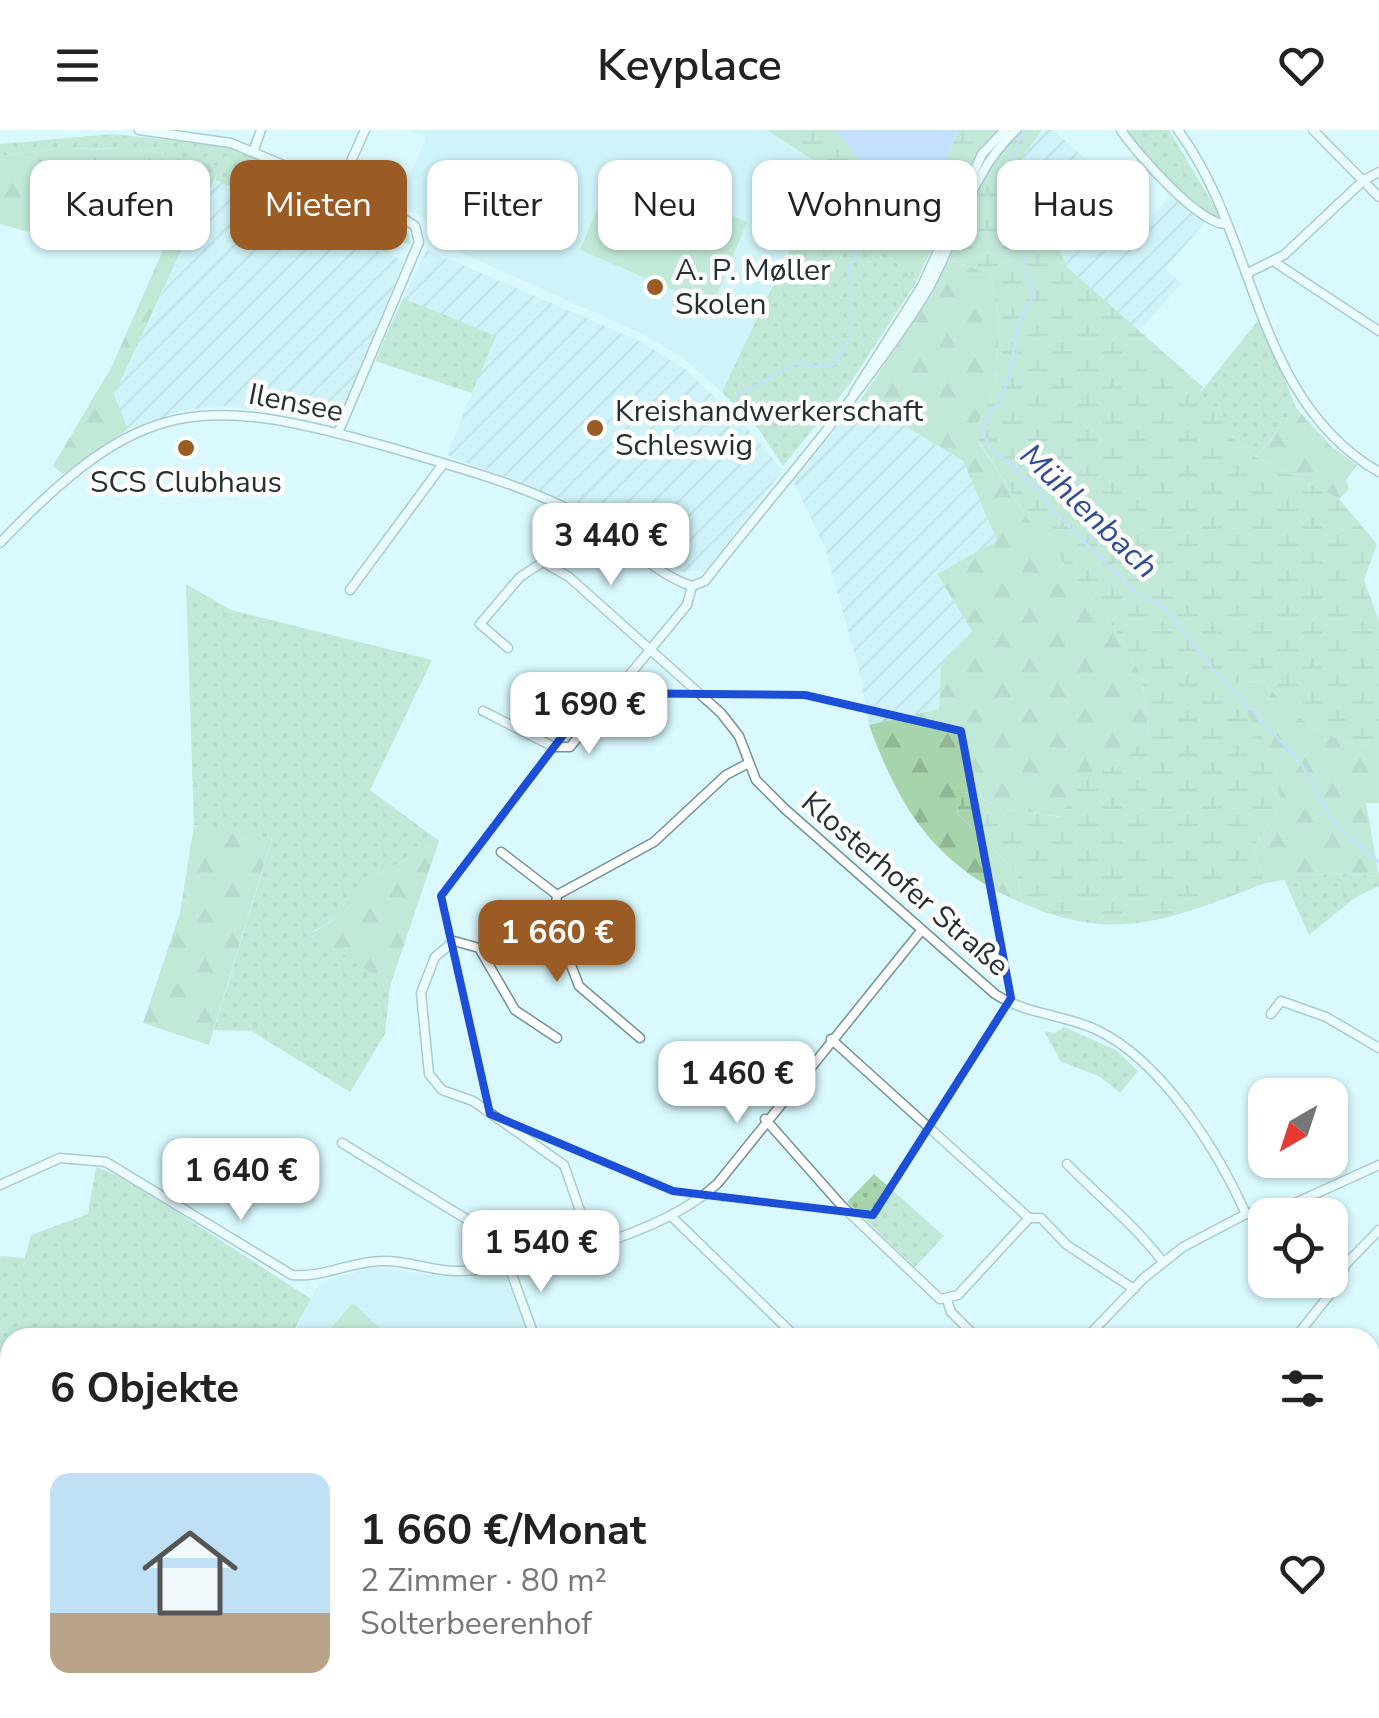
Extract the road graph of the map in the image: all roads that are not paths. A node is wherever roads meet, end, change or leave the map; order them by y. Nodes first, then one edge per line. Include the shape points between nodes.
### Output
1 (138, 130) edge
2 (261, 130) edge
3 (365, 130) edge
4 (1005, 130) edge
5 (1016, 130) edge
6 (1121, 130) edge
7 (1178, 130) edge
8 (1313, 130) edge
9 (252, 152) junction
10 (272, 160) edge
11 (352, 160) edge
12 (1379, 172) edge
13 (1364, 180) junction
14 (1379, 196) edge
15 (407, 218) edge
16 (1228, 224) junction
17 (1273, 261) junction
18 (1246, 274) junction
19 (1379, 331) edge
20 (853, 396) junction
21 (338, 433) junction
22 (443, 464) junction
23 (1379, 472) edge
24 (0, 543) edge
25 (692, 586) junction
26 (350, 590) dead end
27 (508, 648) dead end
28 (652, 650) junction
29 (483, 712) dead end
30 (747, 764) junction
31 (501, 852) dead end
32 (557, 895) junction
33 (922, 930) junction
34 (1271, 1014) dead end
35 (557, 1038) dead end
36 (640, 1038) dead end
37 (831, 1039) junction
38 (1379, 1048) edge
39 (765, 1119) junction
40 (342, 1143) dead end
41 (1067, 1164) dead end
42 (1379, 1165) edge
43 (0, 1185) edge
44 (1306, 1198) edge
45 (1246, 1214) joint
46 (672, 1217) junction
47 (1029, 1218) junction
48 (1379, 1230) edge
49 (592, 1246) junction
50 (1163, 1262) junction
51 (1348, 1262) edge
52 (511, 1263) junction
53 (1134, 1289) junction
54 (1327, 1298) edge
55 (946, 1300) junction
56 (532, 1328) edge
57 (786, 1328) edge
58 (967, 1328) edge
59 (1096, 1328) edge
60 (1303, 1328) edge

1 - 9 street via 232,143
2 - 9 street
3 - 11 street
4 - 20 street via 982,154 922,286
5 - 20 street via 982,169 934,278
6 - 16 street via 1154,172 1213,221
7 - 16 street
8 - 13 street
9 - 10 street
12 - 13 street
13 - 14 street
13 - 17 street
15 - 21 street via 419,242
16 - 18 street
17 - 18 street
17 - 19 street
18 - 23 street via 1306,409 1336,442
20 - 25 street via 705,581
21 - 22 street, Ilensee
21 - 24 street, Ilensee via 260,415 174,418 130,434 74,472
22 - 25 street, Ilensee via 585,517
22 - 26 street
25 - 28 street via 690,601
27 - 28 street, Klosterhofer Straße via 480,624 520,577 543,562 569,576
28 - 29 street via 570,748
28 - 30 street, Klosterhofer Straße via 721,713 739,736
30 - 32 street via 726,775 654,842
30 - 33 street, Klosterhofer Straße via 786,809
31 - 32 street
32 - 36 street via 554,921 579,986
33 - 37 street
33 - 45 street, Klosterhofer Straße via 1014,1006 1096,1030 1140,1063 1200,1126
34 - 38 street via 1282,1000
35 - 49 street via 515,1010 479,948 454,941 435,957 421,993 429,1074 442,1090 473,1100 564,1165
37 - 39 street
37 - 47 street
39 - 46 street via 718,1183
39 - 55 street via 842,1205
40 - 52 street via 499,1239
41 - 50 street via 1133,1223
42 - 44 street
43 - 52 street via 60,1158 106,1162 292,1275 382,1260 459,1272
45 - 50 street
46 - 49 street
46 - 57 street
47 - 53 street via 1041,1218 1067,1245
47 - 55 street
48 - 51 street
49 - 52 street
50 - 53 street
52 - 56 street
53 - 59 street
54 - 60 street
55 - 58 street

